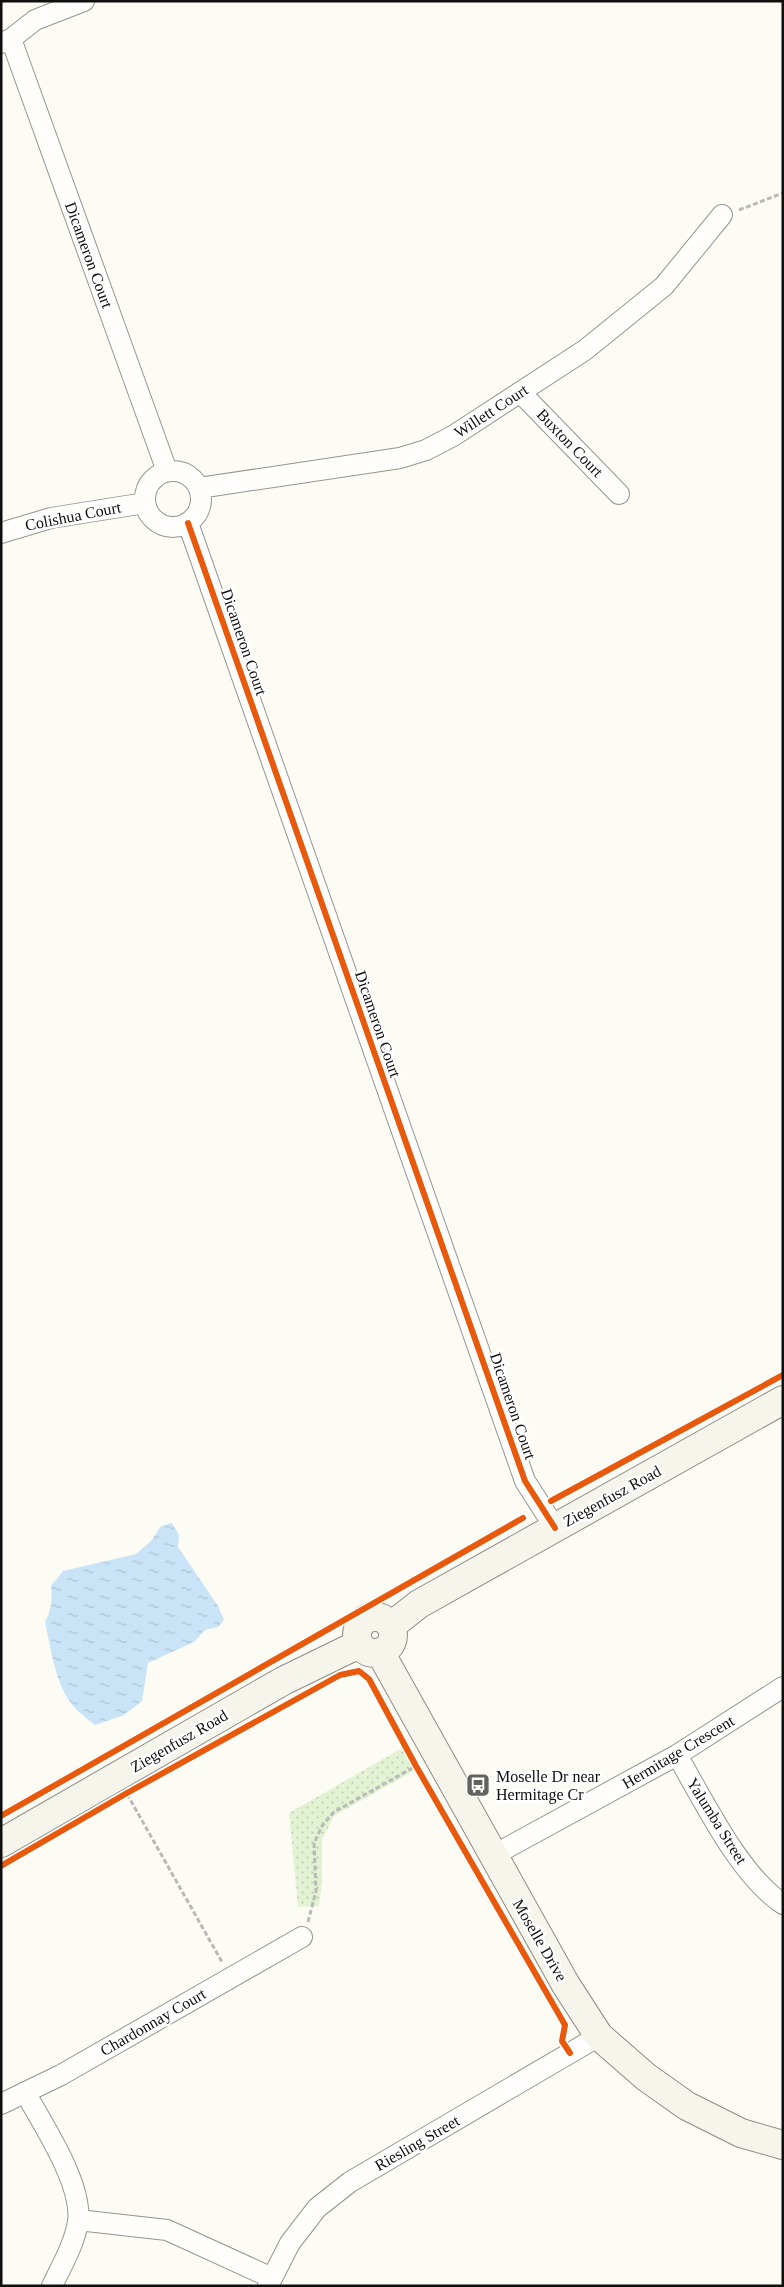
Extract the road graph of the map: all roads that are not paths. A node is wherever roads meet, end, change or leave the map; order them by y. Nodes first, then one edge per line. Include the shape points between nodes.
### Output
1 (84, 1) edge
2 (6, 41) edge
3 (722, 215) road end
4 (520, 392) junction
5 (167, 471) junction
6 (200, 488) junction
7 (619, 494) dead end
8 (145, 503) junction
9 (188, 524) junction
10 (1, 533) edge
11 (783, 1400) edge
12 (555, 1528) junction
13 (370, 1648) junction
14 (783, 1687) edge
15 (677, 1755) junction
16 (1, 1843) edge
17 (492, 1856) junction
18 (783, 1904) edge
19 (302, 1937) road end
20 (599, 2036) junction
21 (25, 2092) junction
22 (1, 2104) edge
23 (783, 2145) edge
24 (78, 2220) junction
25 (270, 2282) edge
26 (52, 2286) edge

1 - 2 street via 35,20
2 - 5 street, Dicameron Court
3 - 4 street, Willett Court via 664,286 585,350
4 - 6 street, Willett Court via 453,436 426,450 400,458
4 - 7 street, Buxton Court
5 - 6 street via 183,472
5 - 8 street via 159,474 148,486
6 - 9 street via 200,508
8 - 9 street via 157,523 172,528
8 - 10 street, Colishua Court via 51,518
9 - 12 street, Dicameron Court via 525,1481
11 - 12 street, Ziegenfusz Road
12 - 13 street, Ziegenfusz Road via 419,1604 391,1626 391,1644
13 - 16 street, Ziegenfusz Road via 283,1681
13 - 17 street, Moselle Drive
14 - 15 street, Hermitage Crescent
15 - 17 street, Hermitage Crescent
15 - 18 street, Yalumba Street via 740,1861
17 - 20 street, Moselle Drive via 566,1986
19 - 21 street, Chardonnay Court via 61,2075
20 - 23 street, Moselle Drive via 687,2106 741,2132
20 - 25 street, Riesling Street via 350,2182 318,2208 290,2243
21 - 22 street, Chardonnay Court
21 - 24 street via 68,2171
24 - 25 street via 167,2230
24 - 26 street via 72,2246

